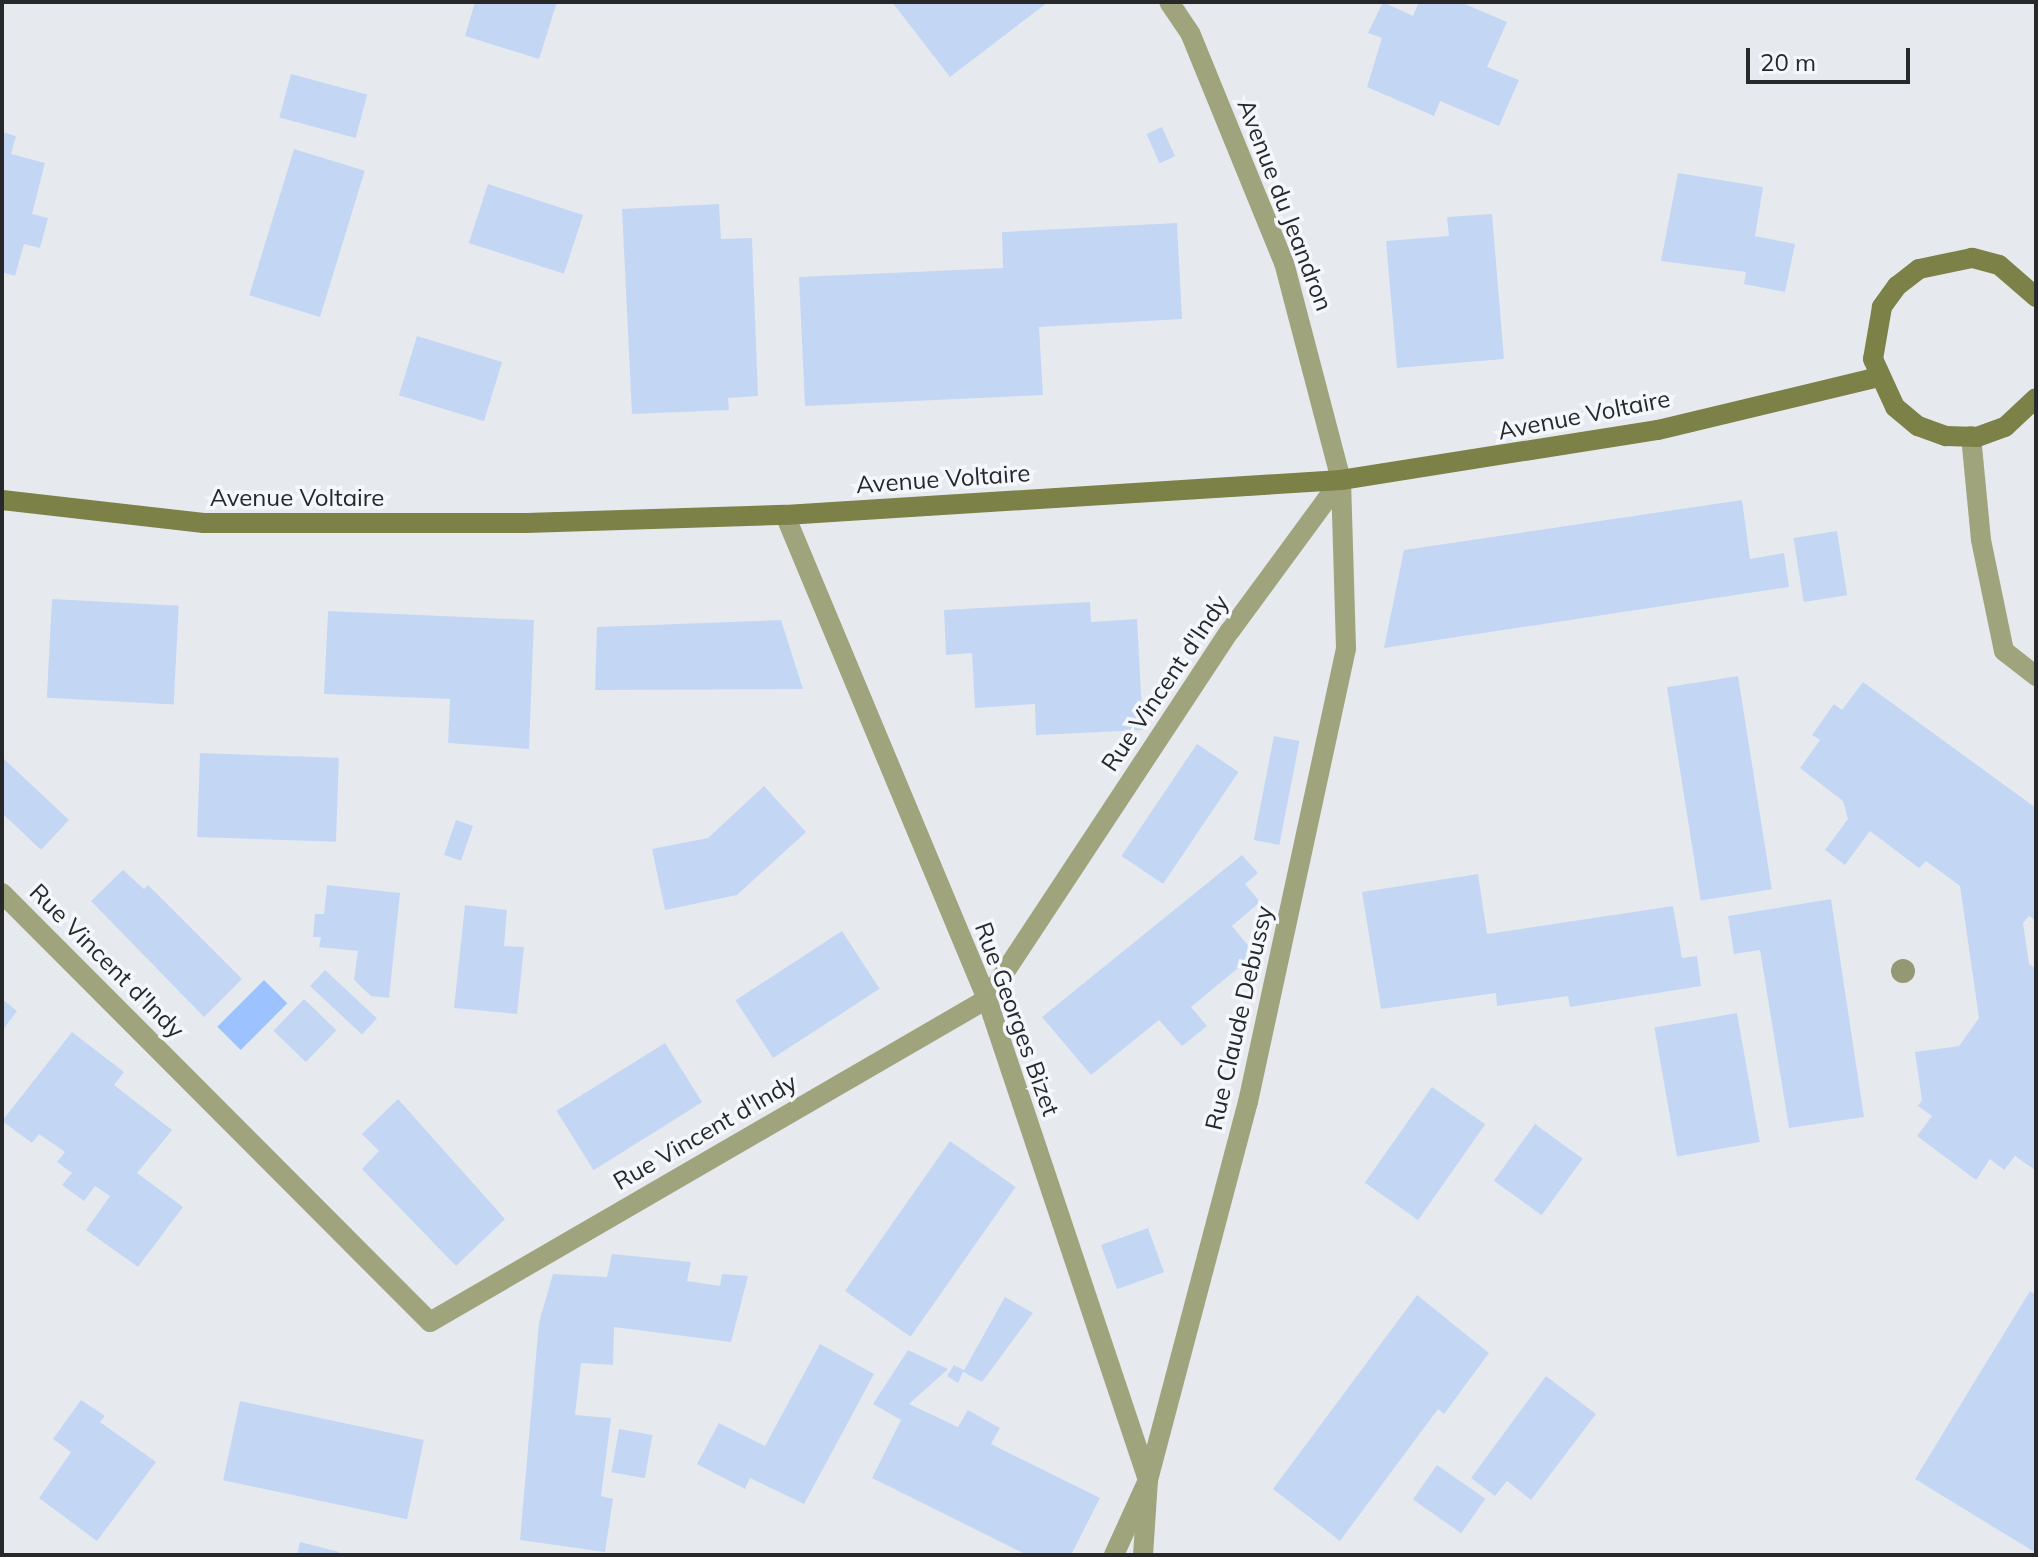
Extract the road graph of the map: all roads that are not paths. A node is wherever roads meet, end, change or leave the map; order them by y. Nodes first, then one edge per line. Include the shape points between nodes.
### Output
1 (1169, 2) edge
2 (2036, 297) edge
3 (1878, 377) junction
4 (2036, 398) edge
5 (1971, 436) junction
6 (1341, 480) junction
7 (2, 500) edge
8 (785, 515) junction
9 (2036, 676) edge
10 (2, 893) edge
11 (987, 999) junction
12 (1148, 1480) junction
13 (1114, 1555) edge
14 (1143, 1555) edge

1 - 6 street, Avenue du Jeandron via 1190,33 1284,263
2 - 3 main road via 1999,265 1972,258 1919,269 1882,307 1874,332
3 - 5 main road via 1895,407 1918,426 1946,436
3 - 6 main road, Avenue Voltaire via 1658,430
4 - 5 main road via 2005,427
5 - 9 street via 1977,510 2004,651
6 - 8 main road, Avenue Voltaire
6 - 11 street, Rue Vincent d'Indy via 1230,631
6 - 12 street, Rue Claude Debussy via 1346,648 1248,1102
7 - 8 main road, Avenue Voltaire via 204,523 526,523
8 - 11 street, Rue Georges Bizet
10 - 11 street, Rue Vincent d'Indy via 430,1322
11 - 12 street, Rue Georges Bizet
12 - 13 street, Rue Claude Debussy
12 - 14 street, Rue Georges Bizet

